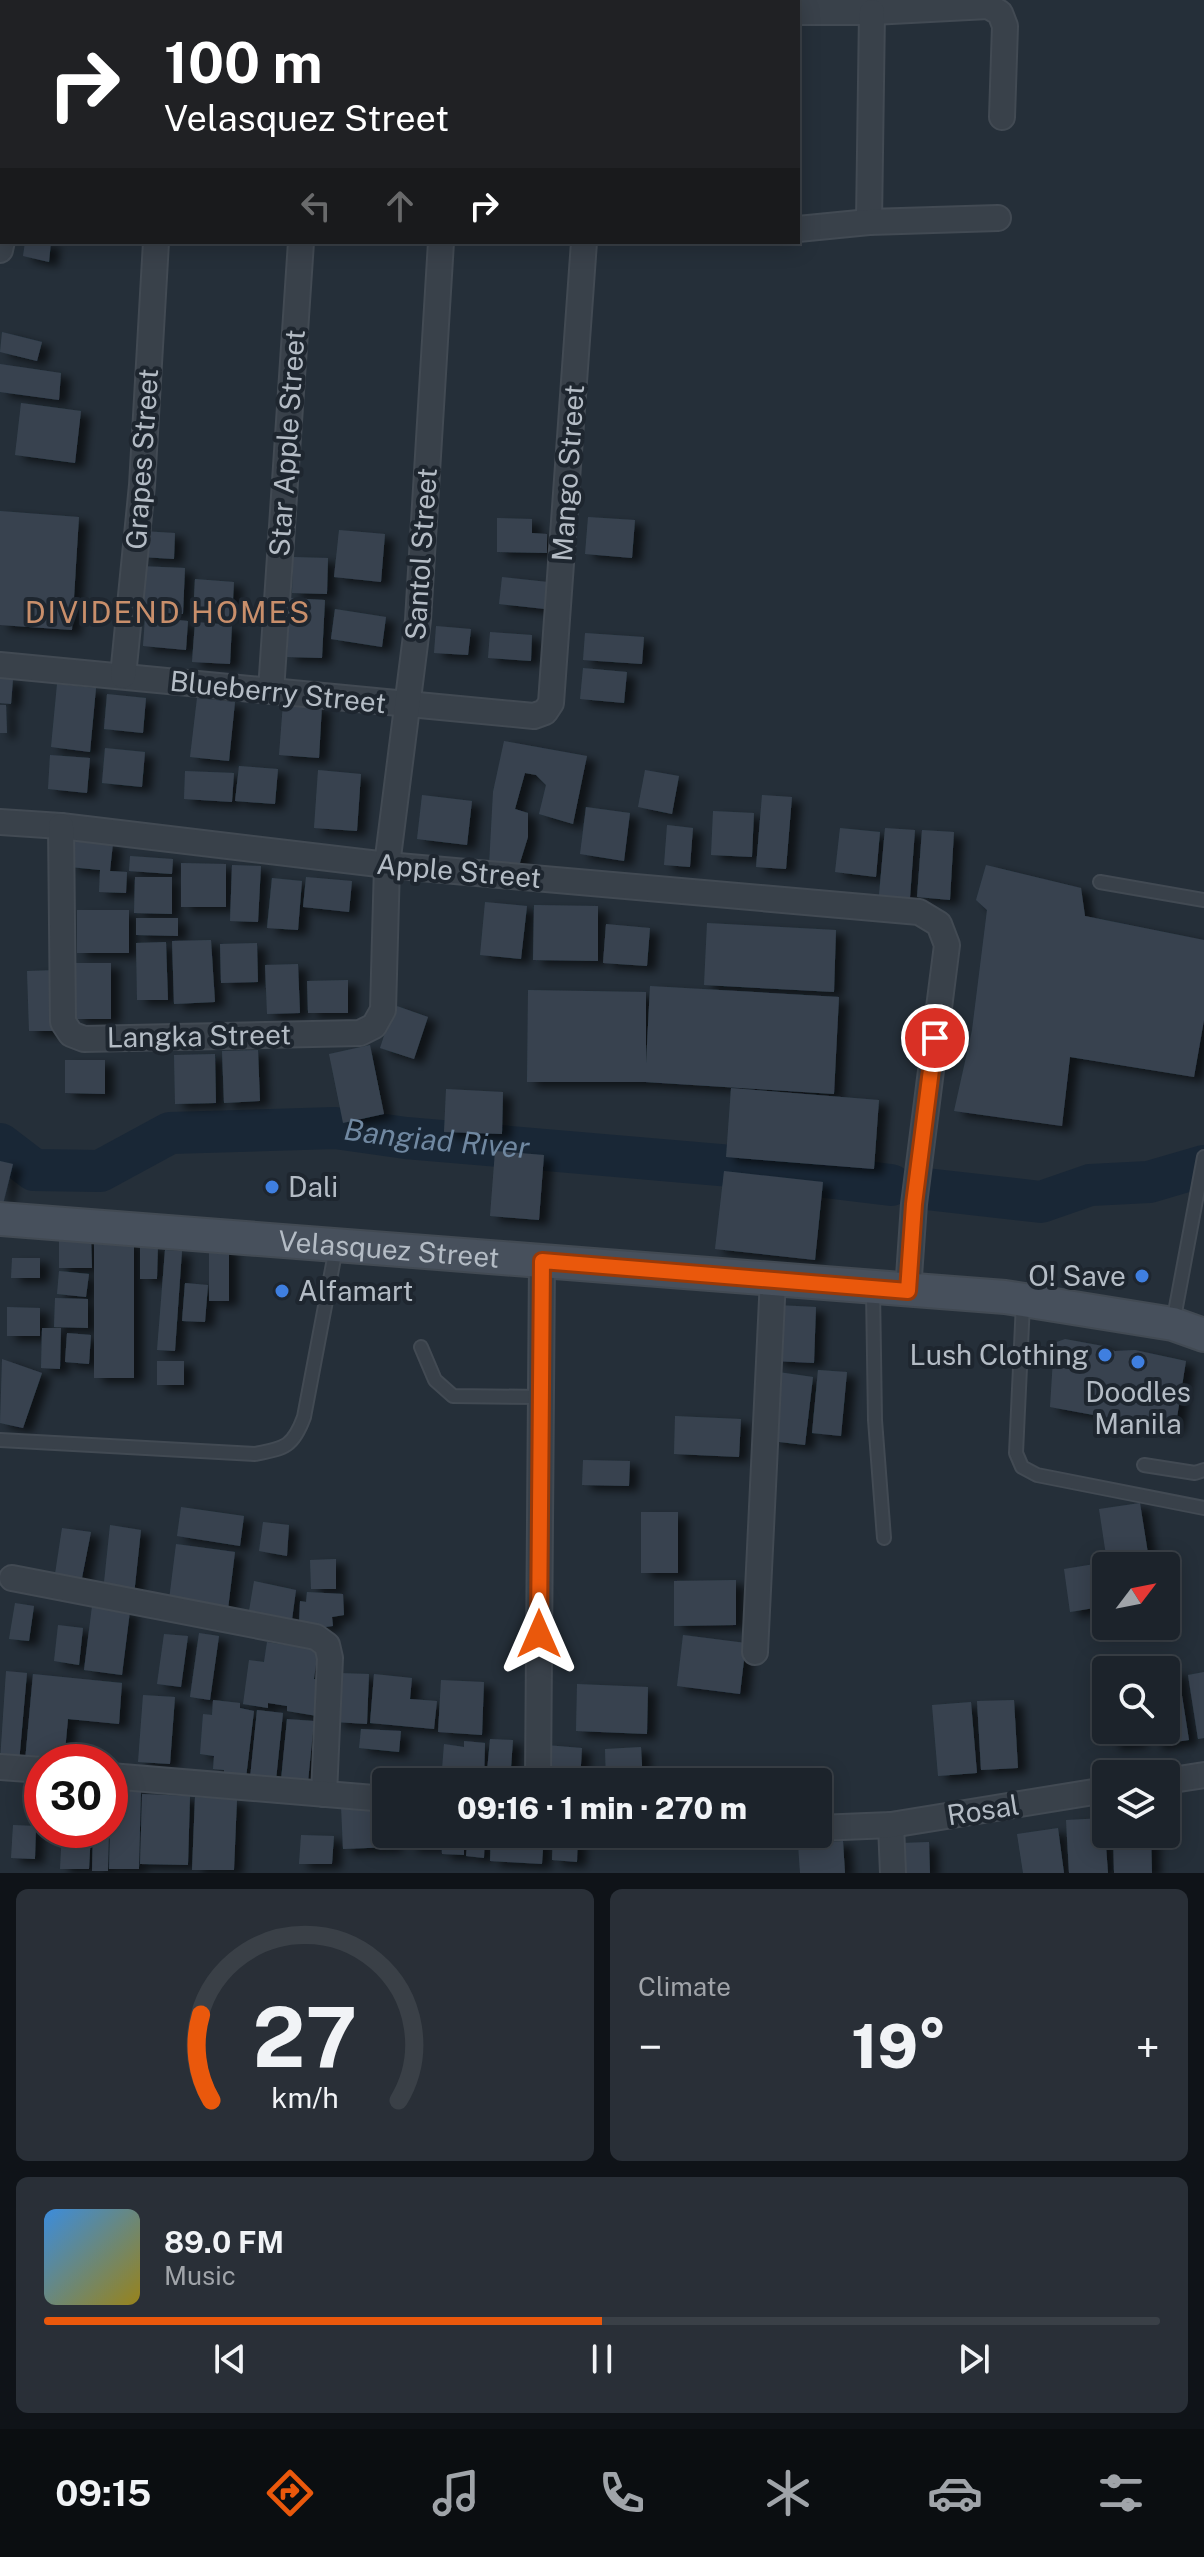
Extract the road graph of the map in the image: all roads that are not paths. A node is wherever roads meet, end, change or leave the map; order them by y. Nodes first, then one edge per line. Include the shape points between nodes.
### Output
1 (800, 12) edge
2 (872, 12) junction
3 (1002, 117) dead end
4 (998, 218) dead end
5 (869, 222) junction
6 (800, 229) edge
7 (156, 244) edge
8 (301, 244) edge
9 (441, 244) edge
10 (584, 244) edge
11 (0, 665) edge
12 (123, 676) junction
13 (271, 691) junction
14 (551, 703) joint
15 (408, 705) junction
16 (0, 822) edge
17 (61, 826) junction
18 (387, 865) junction
19 (1100, 882) dead end
20 (1204, 900) edge
21 (1204, 1157) edge
22 (0, 1219) edge
23 (336, 1245) junction
24 (542, 1261) junction
25 (773, 1279) junction
26 (873, 1286) junction
27 (908, 1291) junction
28 (1023, 1300) junction
29 (1173, 1324) junction
30 (1204, 1335) edge
31 (421, 1347) dead end
32 (541, 1397) junction
33 (0, 1440) edge
34 (1144, 1465) dead end
35 (1204, 1470) edge
36 (1204, 1508) edge
37 (884, 1538) dead end
38 (12, 1578) dead end
39 (755, 1652) dead end
40 (0, 1767) edge
41 (538, 1768) edge
42 (24, 1769) edge
43 (1204, 1775) edge
44 (128, 1778) edge
45 (1180, 1779) edge
46 (1092, 1792) edge
47 (324, 1794) junction
48 (372, 1798) edge
49 (891, 1825) junction
50 (832, 1828) edge
51 (893, 1873) edge

1 - 2 street
2 - 3 street via 988,6 1000,13 1005,26
2 - 5 street
4 - 5 street
5 - 6 street
7 - 12 street, Grapes Street via 142,485
8 - 13 street, Star Apple Street
9 - 15 street, Santol Street
10 - 14 street, Mango Street
11 - 12 street, Blueberry Street
12 - 13 street, Blueberry Street
13 - 15 street, Blueberry Street
14 - 15 street, Blueberry Street via 534,716
15 - 18 street, Santol Street
16 - 17 street, Apple Street
17 - 18 street, Apple Street
17 - 18 street, Langka Street via 63,1022 71,1034 84,1039 360,1033 374,1026 383,1010
18 - 27 street, Apple Street via 919,912 939,924 947,945
19 - 20 lane
21 - 29 lane
22 - 23 main road, Velasquez Street
23 - 24 main road, Velasquez Street
23 - 33 lane via 304,1417 297,1436 280,1449 255,1454
24 - 25 main road, Velasquez Street
24 - 32 street
25 - 26 main road, Velasquez Street
25 - 39 street
26 - 27 main road, Velasquez Street
26 - 37 lane
27 - 28 main road, Velasquez Street
28 - 29 main road, Velasquez Street
28 - 36 lane via 1016,1453 1022,1467 1037,1475
29 - 30 main road, Velasquez Street
31 - 32 lane via 435,1380 453,1396
32 - 41 street
34 - 35 lane
38 - 47 street via 316,1637 327,1645 330,1658
40 - 42 street
43 - 45 street
44 - 47 street
46 - 49 street, Rosal
47 - 48 street
49 - 50 street, Rosal
49 - 51 street

